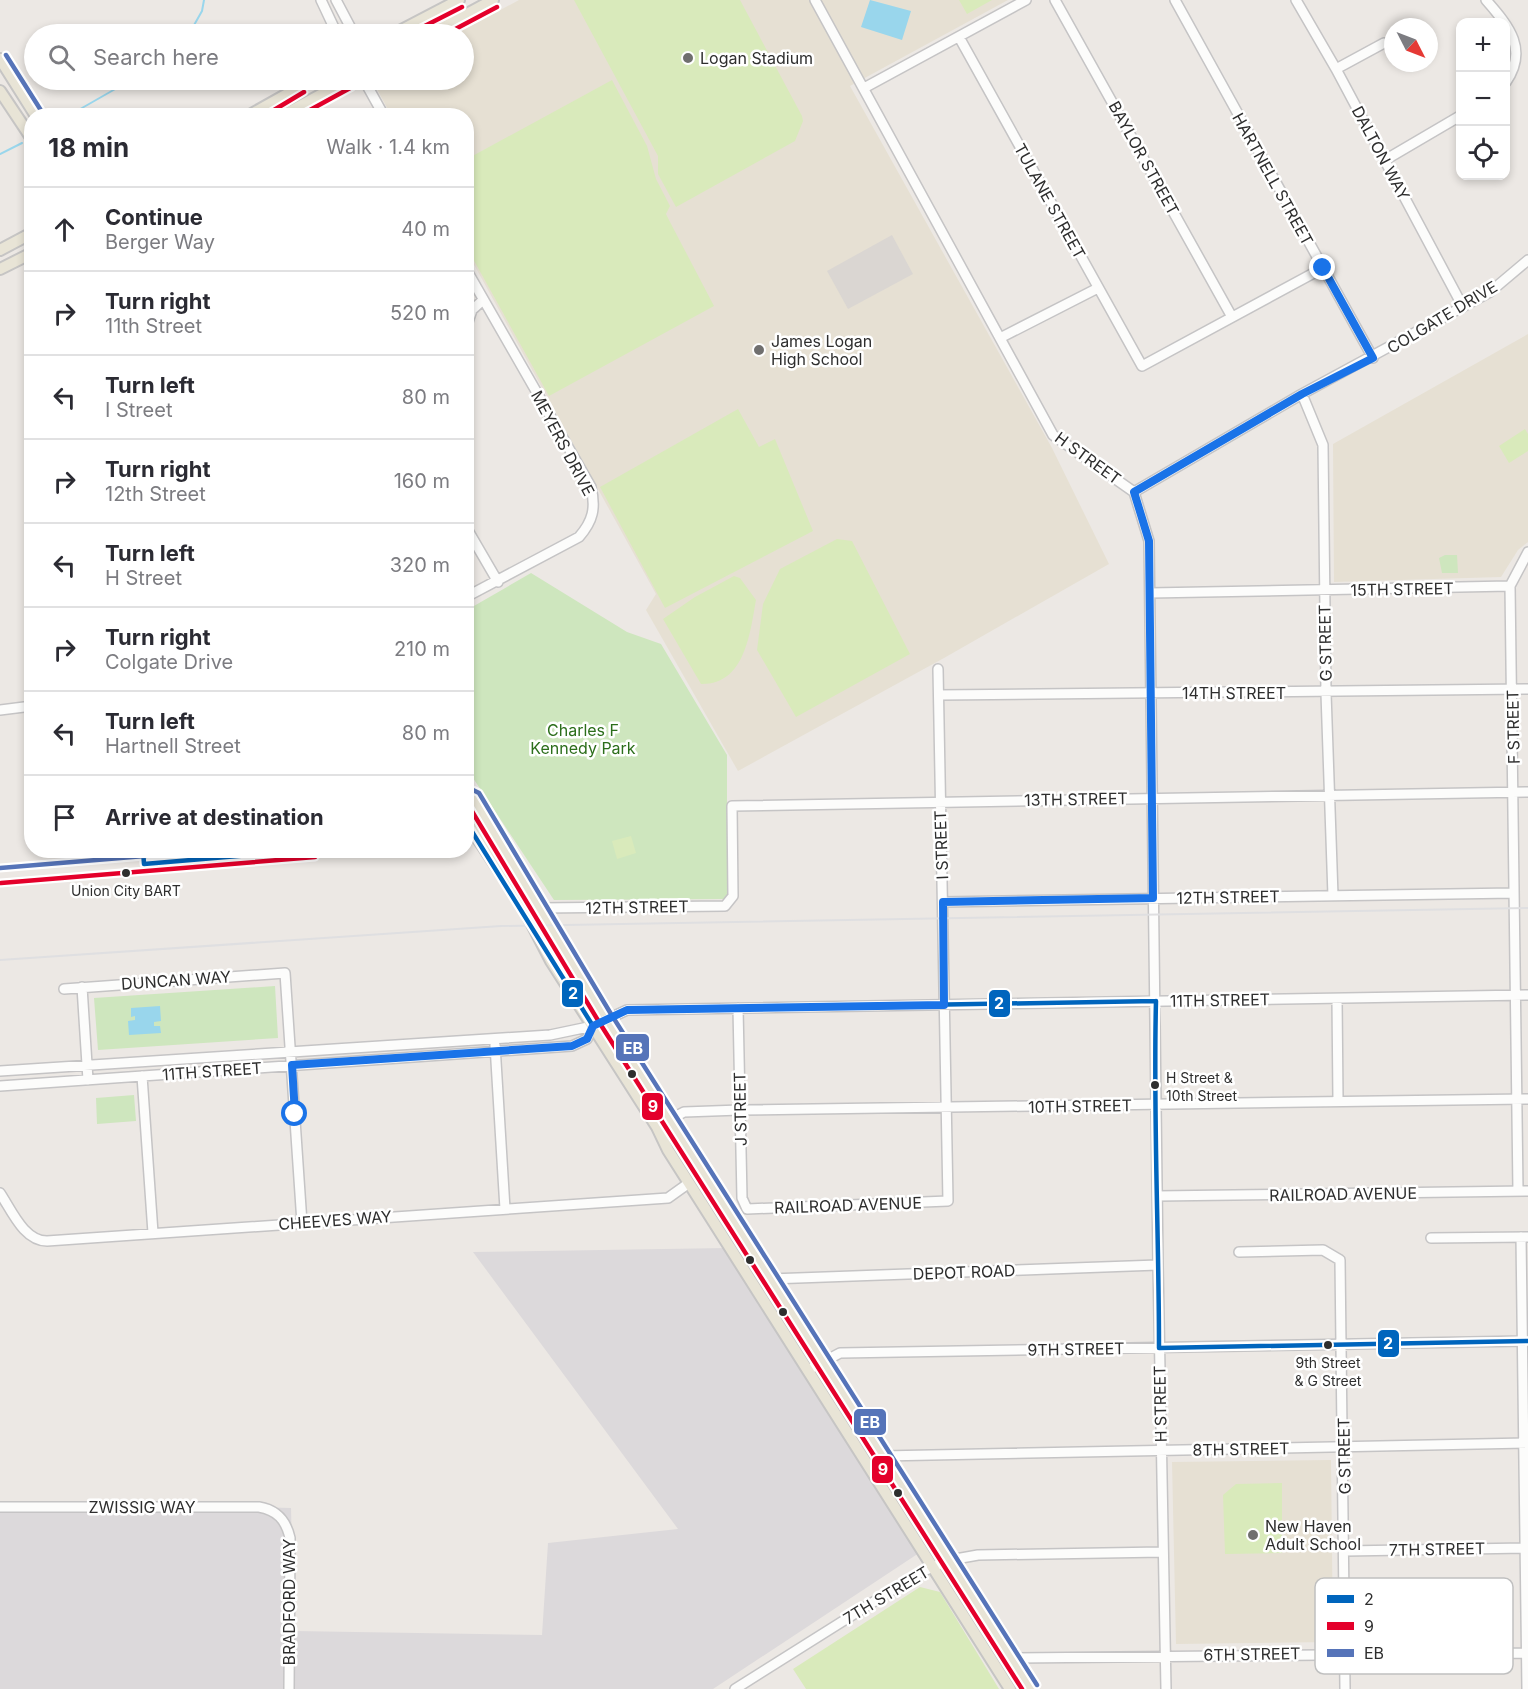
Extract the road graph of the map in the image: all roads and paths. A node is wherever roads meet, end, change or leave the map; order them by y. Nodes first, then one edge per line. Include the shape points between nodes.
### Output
1 (321, 0) edge
2 (336, 0) edge
3 (459, 0) edge
4 (493, 0) edge
5 (815, 0) edge
6 (1026, 0) edge
7 (1055, 0) edge
8 (1175, 0) edge
9 (1296, 0) edge
10 (1486, 0) edge
11 (332, 24) edge
12 (349, 24) edge
13 (413, 24) edge
14 (449, 24) edge
15 (958, 37) junction
16 (1384, 43) dead end
17 (0, 59) edge
18 (1336, 69) junction
19 (1510, 79) edge
20 (864, 88) junction
21 (294, 90) edge
22 (330, 90) edge
23 (370, 90) edge
24 (0, 91) edge
25 (31, 108) edge
26 (262, 108) edge
27 (297, 108) edge
28 (380, 108) edge
29 (1456, 119) edge
30 (24, 127) edge
31 (1384, 160) junction
32 (24, 237) edge
33 (0, 250) edge
34 (24, 257) edge
35 (1528, 260) edge
36 (1323, 268) junction
37 (0, 269) edge
38 (474, 284) edge
39 (1098, 288) junction
40 (483, 300) junction
41 (1463, 307) junction
42 (474, 308) edge
43 (1232, 317) junction
44 (1000, 338) junction
45 (1373, 358) junction
46 (1302, 394) junction
47 (1134, 492) junction
48 (474, 542) edge
49 (1528, 552) edge
50 (498, 582) junction
51 (1510, 586) junction
52 (1325, 590) junction
53 (474, 593) edge
54 (1150, 593) junction
55 (939, 669) dead end
56 (1513, 689) junction
57 (1528, 689) edge
58 (1326, 693) junction
59 (1151, 694) junction
60 (939, 695) junction
61 (24, 707) edge
62 (0, 710) edge
63 (1514, 791) junction
64 (1528, 792) edge
65 (1330, 794) junction
66 (1152, 797) junction
67 (474, 800) edge
68 (940, 801) junction
69 (474, 833) edge
70 (1514, 893) junction
71 (1333, 896) junction
72 (1153, 898) junction
73 (731, 902) joint
74 (943, 902) junction
75 (541, 908) junction
76 (82, 987) junction
77 (64, 989) dead end
78 (1515, 995) junction
79 (1528, 995) edge
80 (1337, 999) junction
81 (1156, 1001) junction
82 (944, 1005) junction
83 (738, 1008) junction
84 (605, 1018) junction
85 (593, 1026) junction
86 (494, 1037) junction
87 (291, 1051) junction
88 (495, 1051) junction
89 (87, 1065) junction
90 (292, 1065) junction
91 (0, 1071) edge
92 (142, 1077) junction
93 (88, 1080) junction
94 (0, 1086) edge
95 (1516, 1099) junction
96 (1528, 1099) edge
97 (1338, 1100) junction
98 (1155, 1105) junction
99 (946, 1107) junction
100 (740, 1110) junction
101 (669, 1120) junction
102 (689, 1183) junction
103 (1518, 1191) junction
104 (1528, 1191) edge
105 (0, 1193) edge
106 (1157, 1196) junction
107 (948, 1201) joint
108 (505, 1209) junction
109 (747, 1209) joint
110 (302, 1223) junction
111 (153, 1233) junction
112 (1431, 1238) dead end
113 (1525, 1238) edge
114 (1239, 1252) dead end
115 (1158, 1265) junction
116 (770, 1279) junction
117 (1525, 1341) edge
118 (1343, 1345) junction
119 (1159, 1348) junction
120 (823, 1361) junction
121 (808, 1370) junction
122 (1526, 1443) edge
123 (1343, 1447) junction
124 (1161, 1450) junction
125 (882, 1456) junction
126 (0, 1507) edge
127 (281, 1516) joint
128 (1527, 1548) edge
129 (1345, 1551) junction
130 (1162, 1552) junction
131 (950, 1560) junction
132 (932, 1566) junction
133 (1345, 1578) edge
134 (1315, 1652) edge
135 (1513, 1653) edge
136 (1528, 1653) edge
137 (1165, 1655) junction
138 (1011, 1658) junction
139 (289, 1689) edge
140 (735, 1689) edge
141 (1010, 1689) edge
142 (1031, 1689) edge
143 (1166, 1689) edge
144 (1527, 1689) edge

1 - 11 street
2 - 12 street
3 - 13 main road
4 - 14 main road
5 - 20 street, H STREET
6 - 15 street
7 - 43 street, BAYLOR STREET
8 - 36 street, HARTNELL STREET
9 - 18 street, DALTON WAY
10 - 19 street via 1524,43 1524,57
15 - 20 street
15 - 39 street, TULANE STREET
16 - 18 street
17 - 25 main road
18 - 31 street, DALTON WAY
20 - 44 street, H STREET
21 - 26 main road
22 - 27 main road
23 - 28 street
24 - 30 main road
29 - 31 street
31 - 41 street, DALTON WAY
32 - 33 main road
34 - 37 main road
35 - 41 street, COLGATE DRIVE via 1490,292
36 - 43 street
36 - 45 street, HARTNELL STREET
38 - 40 street, MEYERS DRIVE
39 - 43 street, TULANE STREET via 1142,366
39 - 44 street
40 - 42 street
40 - 50 street, MEYERS DRIVE via 591,487 594,507 591,521 579,537
41 - 45 street, COLGATE DRIVE
44 - 47 street, H STREET via 1053,435
45 - 46 street, COLGATE DRIVE
46 - 47 street, COLGATE DRIVE
46 - 52 street, G STREET via 1323,445
47 - 54 street, H STREET via 1149,541
48 - 50 street
49 - 51 street
50 - 53 street, MEYERS DRIVE
51 - 52 street, 15TH STREET
51 - 56 street, F STREET
52 - 54 street, 15TH STREET
52 - 58 street, G STREET
54 - 59 street, H STREET
55 - 60 street, I STREET
56 - 57 street, 14TH STREET
56 - 58 street, 14TH STREET
56 - 63 street, F STREET
58 - 59 street, 14TH STREET
58 - 65 street, G STREET
59 - 60 street, 14TH STREET
59 - 66 street, H STREET
60 - 68 street, I STREET
61 - 62 street
63 - 64 street, 13TH STREET
63 - 65 street, 13TH STREET
63 - 70 street, F STREET
65 - 66 street, 13TH STREET
65 - 71 street, G STREET
66 - 68 street, 13TH STREET
66 - 72 street, H STREET
67 - 75 main road
68 - 73 street, 13TH STREET via 732,806
68 - 74 street, I STREET
69 - 85 main road via 521,903 551,961
70 - 71 street, 12TH STREET
70 - 78 street, F STREET
71 - 72 street, 12TH STREET
72 - 74 street, 12TH STREET
72 - 81 street, H STREET
73 - 75 street, 12TH STREET via 725,906
74 - 82 street, I STREET
75 - 84 main road
76 - 77 street
76 - 87 street, DUNCAN WAY via 285,973
76 - 89 street
78 - 79 street, 11TH STREET
78 - 80 street, 11TH STREET
78 - 95 street, F STREET
80 - 81 street, 11TH STREET
80 - 97 street
81 - 82 street, 11TH STREET
81 - 98 street, H STREET
82 - 83 street, 11TH STREET
82 - 99 street, I STREET
83 - 84 street, 11TH STREET via 627,1010
83 - 100 street, J STREET
84 - 85 street, 11TH STREET
84 - 101 main road
85 - 86 street, 11TH STREET via 550,1035
85 - 88 street, 11TH STREET via 587,1039 572,1046
85 - 102 main road
86 - 87 street, 11TH STREET
86 - 88 street
87 - 89 street, 11TH STREET
87 - 90 street
88 - 90 street, 11TH STREET
88 - 108 street
89 - 91 street, 11TH STREET
89 - 93 street
90 - 92 street, 11TH STREET
90 - 110 street
92 - 93 street, 11TH STREET
92 - 111 street
93 - 94 street, 11TH STREET
95 - 96 street, 10TH STREET
95 - 97 street, 10TH STREET
95 - 103 street, F STREET
97 - 98 street, 10TH STREET
98 - 99 street, 10TH STREET
98 - 106 street, H STREET
99 - 100 street, 10TH STREET
99 - 107 street, I STREET
100 - 101 street, 10TH STREET via 684,1112
100 - 109 street, J STREET via 742,1198
101 - 116 main road
102 - 108 street, CHEEVES WAY via 668,1198
102 - 121 main road
103 - 104 street, RAILROAD AVENUE
103 - 106 street, RAILROAD AVENUE
105 - 111 street, CHEEVES WAY via 25,1230 37,1240
106 - 115 street, H STREET
107 - 109 street, RAILROAD AVENUE
108 - 110 street, CHEEVES WAY
110 - 111 street, CHEEVES WAY
112 - 113 street
113 - 117 street
114 - 118 street, G STREET via 1323,1250 1340,1260
115 - 116 street, DEPOT ROAD
115 - 119 street, H STREET
116 - 120 main road
117 - 118 street, 9TH STREET
117 - 122 street
118 - 119 street, 9TH STREET
118 - 123 street, G STREET
119 - 120 street, 9TH STREET via 840,1353
119 - 124 street, H STREET
120 - 121 street, 9TH STREET
120 - 125 main road
121 - 132 main road
122 - 123 street, 8TH STREET
122 - 128 street
123 - 124 street, 8TH STREET
123 - 129 street, G STREET
124 - 125 street, 8TH STREET
124 - 130 street, H STREET
125 - 131 main road
126 - 127 street, ZWISSIG WAY via 259,1507
127 - 139 street, BRADFORD WAY via 290,1538
128 - 129 street, 7TH STREET
128 - 136 street
129 - 133 street, G STREET
130 - 131 street, 7TH STREET
130 - 137 street, H STREET
131 - 132 street, 7TH STREET
131 - 138 main road
132 - 140 street, 7TH STREET
132 - 141 main road
134 - 137 street, 6TH STREET
135 - 136 street, 6TH STREET
136 - 144 street
137 - 138 street, 6TH STREET
137 - 143 street, H STREET
138 - 142 main road

